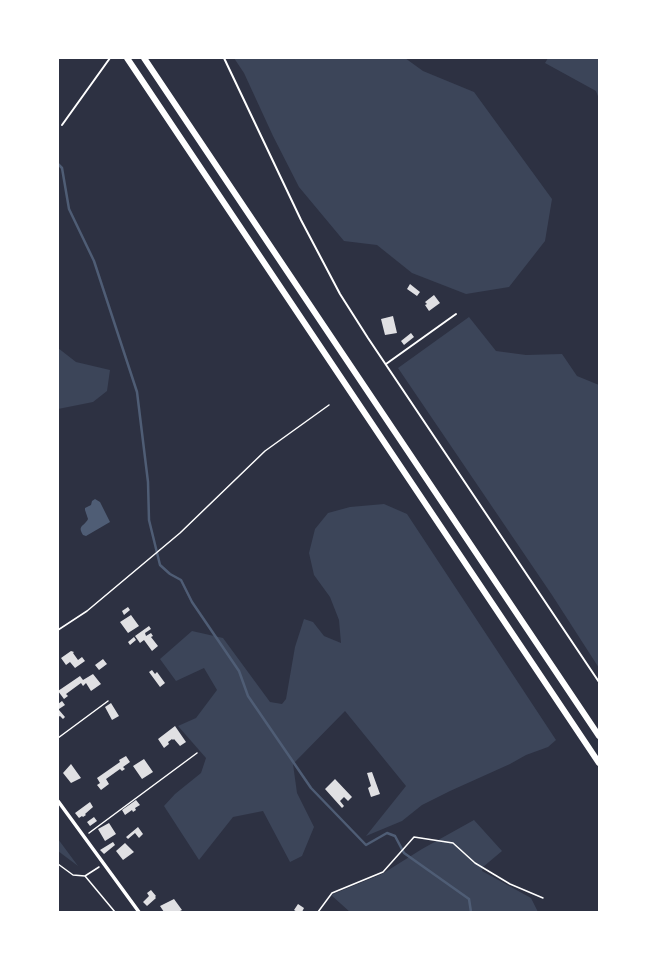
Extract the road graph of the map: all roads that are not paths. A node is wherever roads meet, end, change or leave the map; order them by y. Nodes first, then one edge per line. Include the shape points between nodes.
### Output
1 (110, 58) edge
2 (127, 58) edge
3 (144, 58) edge
4 (224, 58) edge
5 (62, 125) dead end
6 (456, 314) dead end
7 (386, 364) junction
8 (599, 682) edge
9 (599, 736) edge
10 (599, 763) edge
11 (58, 801) edge
12 (139, 912) edge

1 - 5 lane
2 - 10 main road
3 - 9 main road
4 - 7 lane via 301,220 340,294
6 - 7 lane
7 - 8 lane
11 - 12 street

